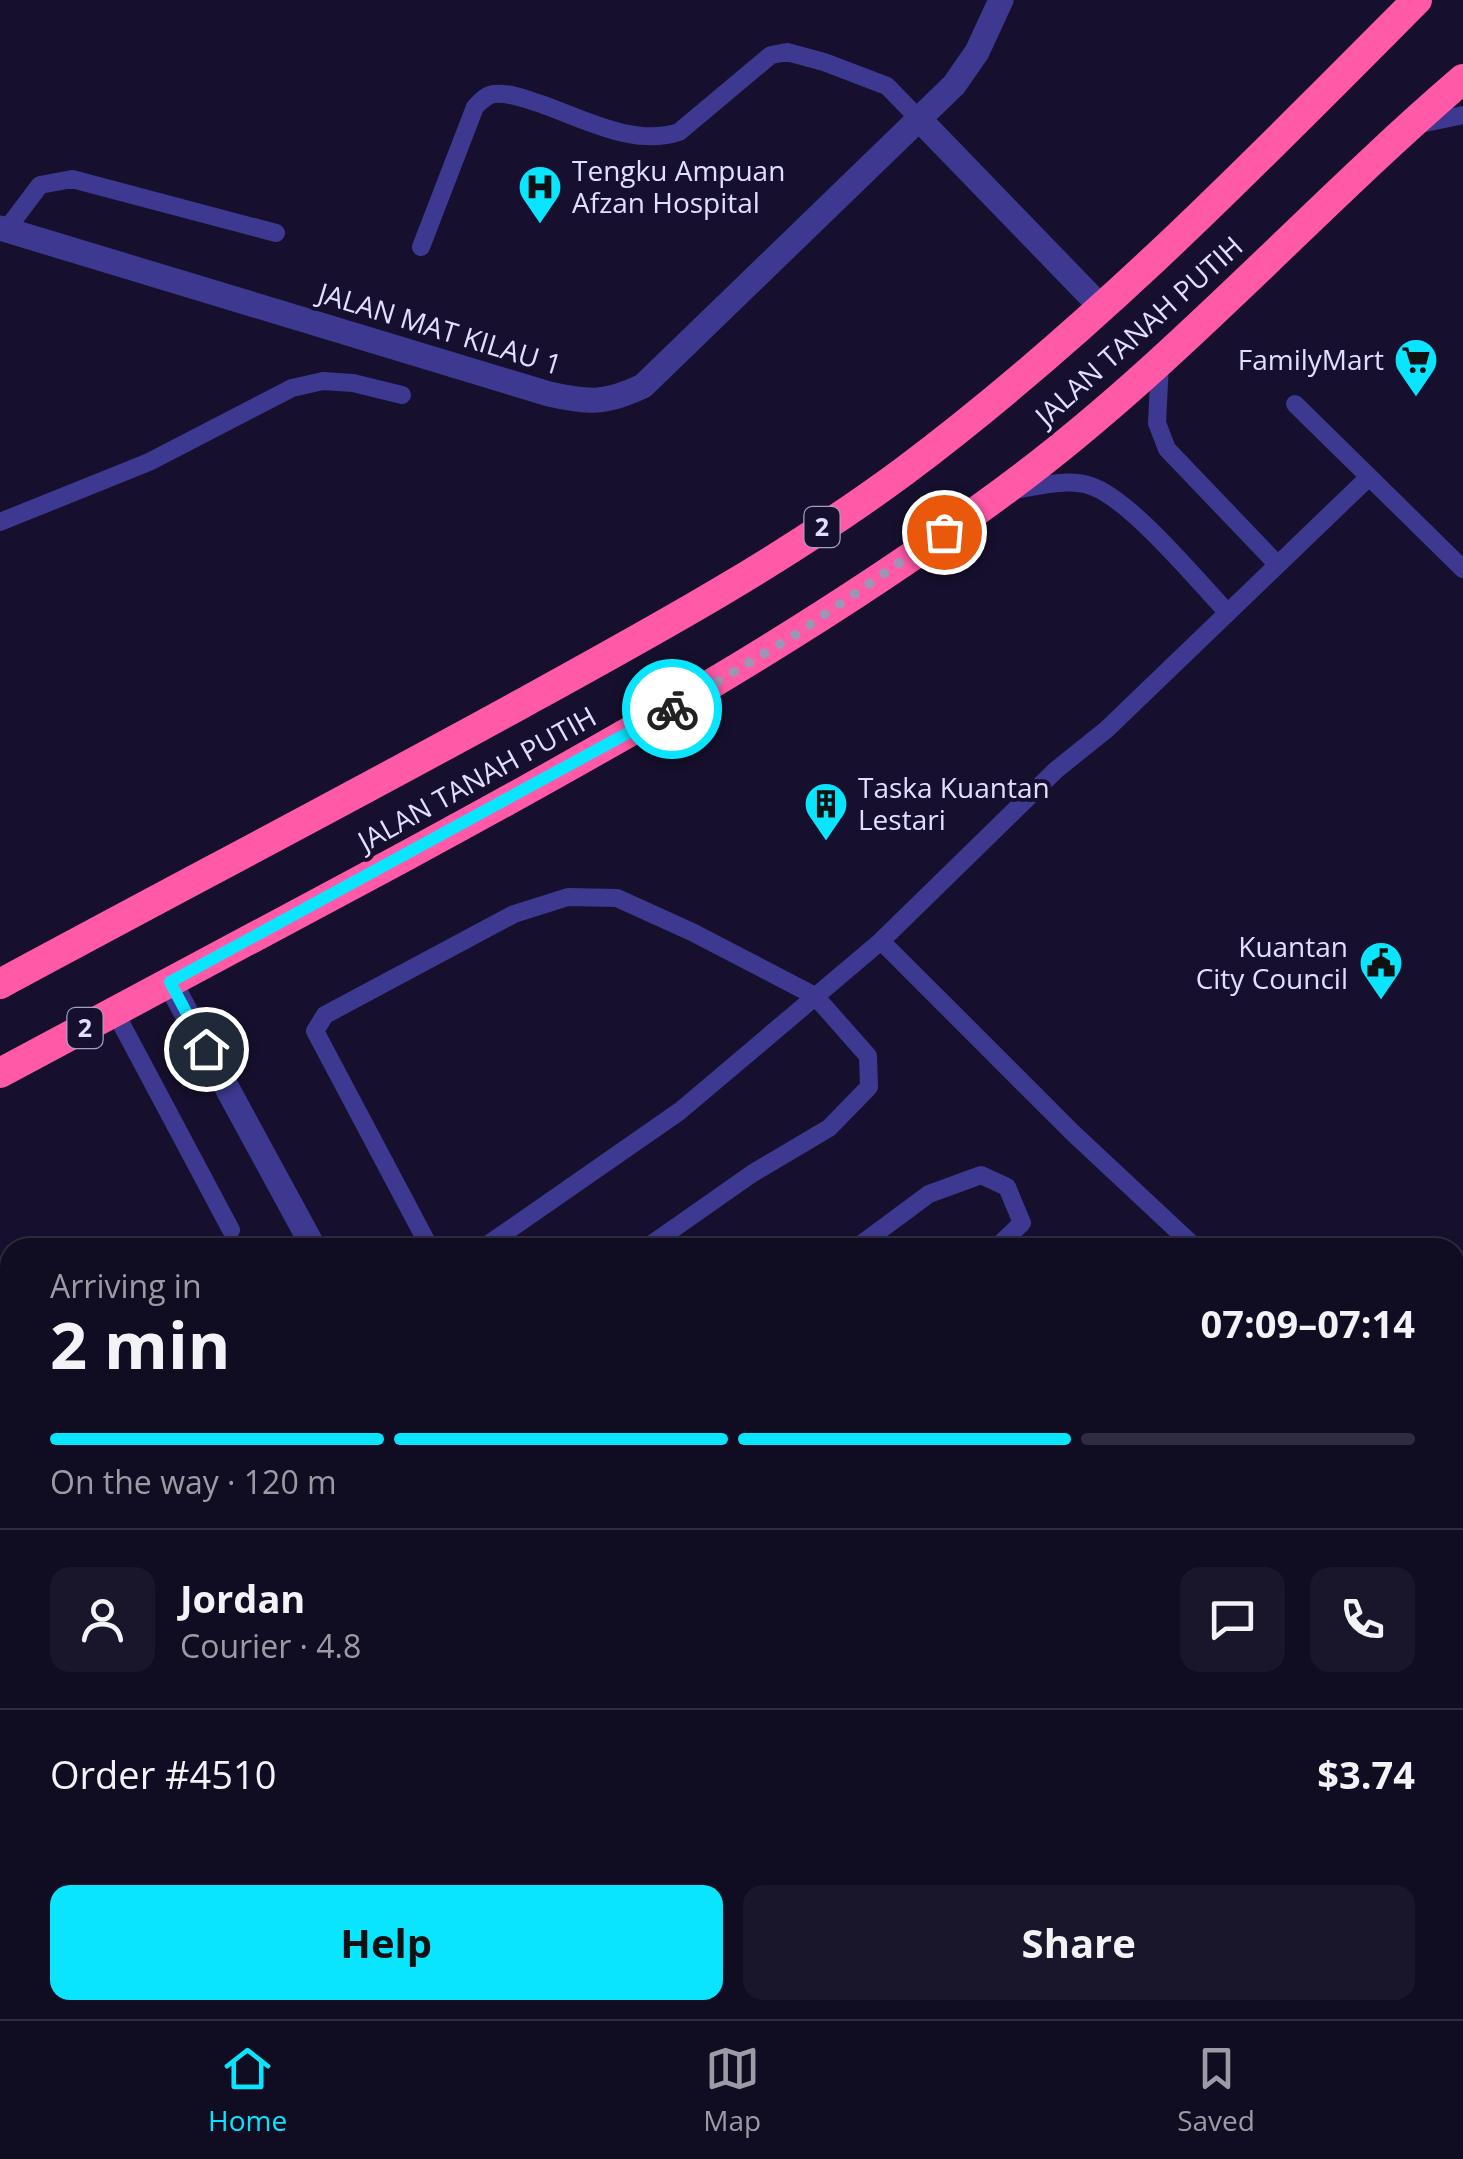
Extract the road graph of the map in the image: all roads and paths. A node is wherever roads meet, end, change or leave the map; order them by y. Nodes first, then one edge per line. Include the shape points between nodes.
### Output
1 (1001, 0) edge
2 (1416, 0) edge
3 (1463, 79) edge
4 (1463, 115) edge
5 (920, 120) junction
6 (1406, 128) junction
7 (3, 229) edge
8 (276, 233) dead end
9 (421, 247) dead end
10 (1101, 307) junction
11 (1160, 362) junction
12 (402, 395) dead end
13 (1295, 404) dead end
14 (1369, 477) junction
15 (1004, 491) junction
16 (0, 522) edge
17 (1461, 562) edge
18 (1278, 564) junction
19 (1227, 612) junction
20 (881, 942) junction
21 (170, 982) junction
22 (0, 984) edge
23 (814, 996) junction
24 (115, 1012) junction
25 (0, 1072) edge
26 (231, 1230) dead end
27 (309, 1238) edge
28 (425, 1238) edge
29 (497, 1238) edge
30 (660, 1238) edge
31 (870, 1238) edge
32 (1006, 1238) edge
33 (1185, 1238) edge

1 - 5 street, JALAN MAT KILAU 1 via 977,52
2 - 10 highway, JALAN TANAH PUTIH / 2
3 - 6 highway, JALAN TANAH PUTIH / 2
4 - 6 lane
5 - 7 street, JALAN MAT KILAU 1 via 643,386 614,399 549,394
5 - 9 lane via 887,86 787,52 771,56 679,132 661,138 490,95 474,106
5 - 10 street
6 - 11 highway, JALAN TANAH PUTIH / 2
7 - 8 lane via 40,185 72,178
10 - 22 highway, JALAN TANAH PUTIH / 2 via 1004,394 791,548 570,677
11 - 15 highway, JALAN TANAH PUTIH / 2
11 - 18 lane via 1158,423 1167,448
12 - 16 lane via 354,383 292,388 149,462
13 - 14 lane
14 - 17 lane
14 - 18 lane
15 - 19 lane via 1088,484 1117,498
15 - 21 highway, JALAN TANAH PUTIH / 2 via 795,635 661,716
18 - 19 lane
19 - 20 lane
20 - 23 lane
20 - 33 lane
21 - 24 highway, JALAN TANAH PUTIH / 2
21 - 27 street
23 - 28 lane via 617,898 568,897 514,914 325,1014 315,1031
23 - 29 lane via 680,1110
23 - 30 lane via 868,1056 869,1087 829,1128
24 - 25 highway, JALAN TANAH PUTIH / 2
24 - 26 lane
31 - 32 lane via 929,1194 981,1175 1007,1188 1022,1223

